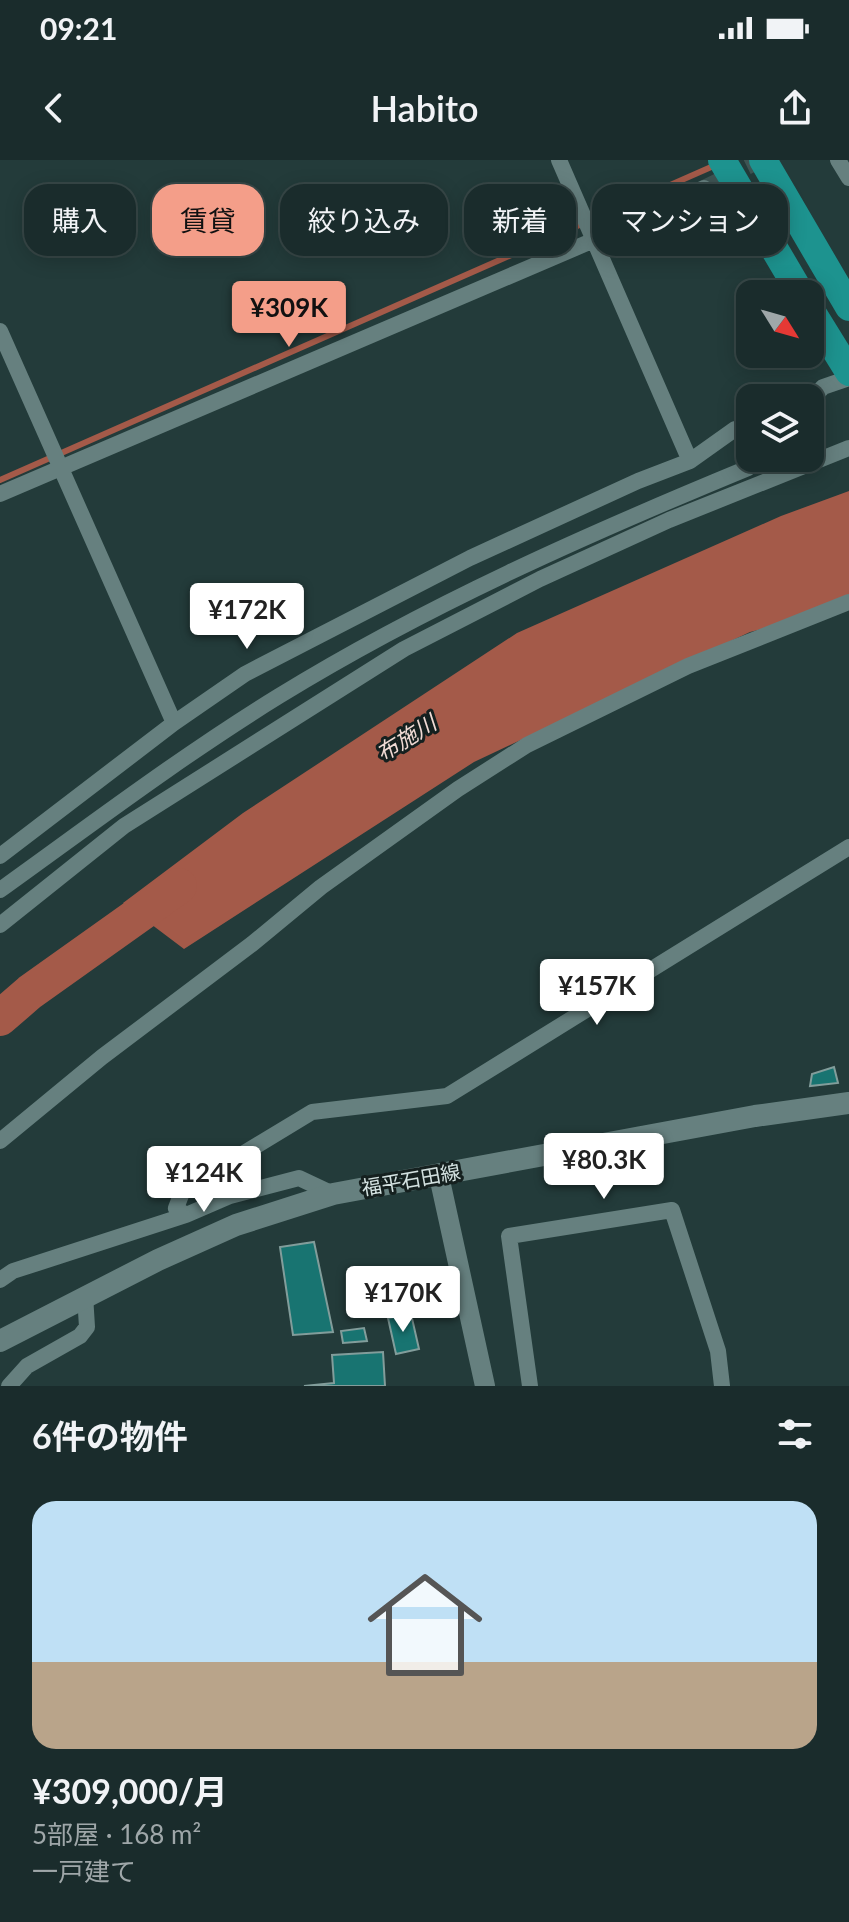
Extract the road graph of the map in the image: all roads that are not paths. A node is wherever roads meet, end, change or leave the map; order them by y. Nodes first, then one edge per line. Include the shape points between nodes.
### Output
1 (559, 160) edge
2 (722, 160) edge
3 (838, 160) edge
4 (770, 172) edge
5 (849, 178) edge
6 (592, 235) edge
7 (592, 241) edge
8 (601, 256) edge
9 (792, 280) edge
10 (849, 307) edge
11 (0, 331) edge
12 (824, 333) edge
13 (845, 368) edge
14 (824, 386) edge
15 (736, 429) edge
16 (849, 448) edge
17 (690, 461) junction
18 (59, 468) junction
19 (738, 472) edge
20 (0, 494) edge
21 (849, 602) edge
22 (174, 723) junction
23 (849, 847) edge
24 (0, 856) edge
25 (0, 890) edge
26 (0, 925) edge
27 (849, 1103) edge
28 (0, 1141) edge
29 (439, 1176) junction
30 (333, 1194) junction
31 (186, 1215) junction
32 (0, 1280) edge
33 (85, 1295) junction
34 (0, 1341) edge
35 (9, 1386) edge
36 (485, 1386) edge
37 (530, 1386) edge
38 (722, 1386) edge

1 - 6 street
2 - 9 highway
3 - 5 street
4 - 10 highway
7 - 18 street
8 - 17 street
11 - 18 street
12 - 13 highway
13 - 14 street
15 - 17 street
16 - 26 street via 669,520 404,649 124,826
17 - 22 street via 470,558 245,674
18 - 20 street
18 - 22 street
19 - 25 street via 628,517 427,613 279,696
21 - 28 street via 688,666 527,745 321,887
22 - 24 street
23 - 31 street via 447,1096 312,1112 183,1190 176,1208
27 - 29 main road, 福平石田線
29 - 30 main road, 福平石田線
29 - 36 street
30 - 31 street via 299,1178 230,1196
30 - 33 main road, 福平石田線 via 236,1225
31 - 32 street via 13,1271
33 - 34 main road, 福平石田線
33 - 35 street via 87,1327 80,1336 27,1366
37 - 38 street via 509,1236 672,1210 718,1351

